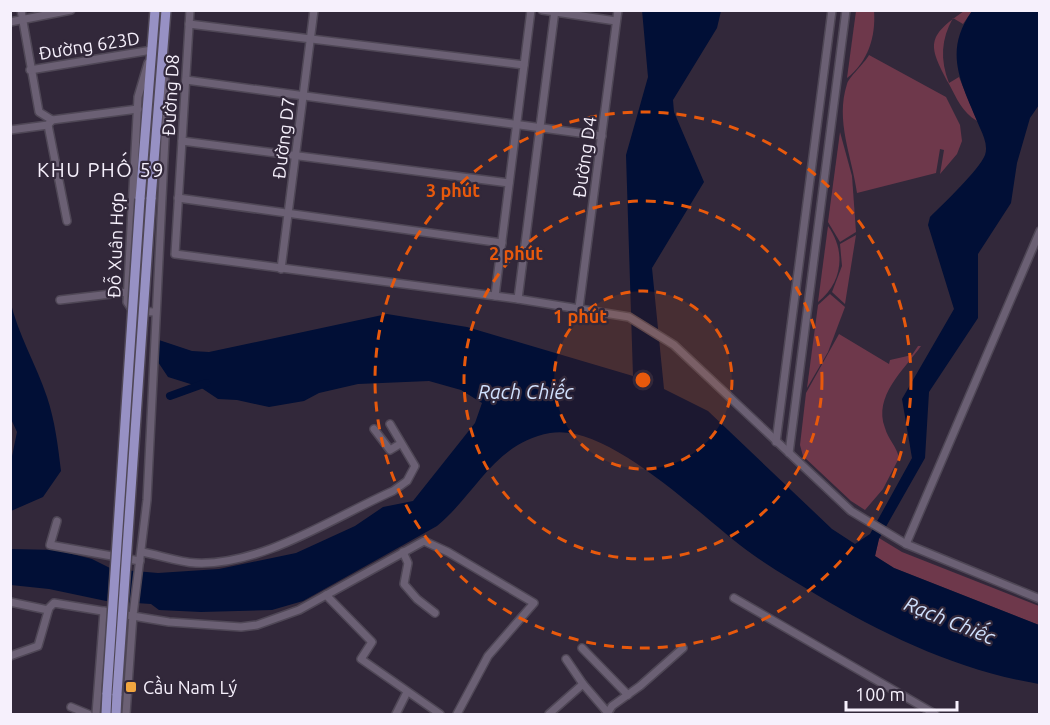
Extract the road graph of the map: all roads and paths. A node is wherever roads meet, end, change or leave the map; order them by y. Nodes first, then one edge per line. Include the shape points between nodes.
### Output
1 (21, 10) edge
2 (71, 10) edge
3 (155, 10) edge
4 (166, 10) edge
5 (190, 10) edge
6 (314, 10) edge
7 (531, 10) edge
8 (542, 10) edge
9 (618, 10) edge
10 (832, 10) edge
11 (846, 10) edge
12 (555, 11) edge
13 (24, 20) junction
14 (616, 21) junction
15 (10, 22) edge
16 (189, 24) junction
17 (311, 39) junction
18 (152, 50) junction
19 (162, 52) junction
20 (524, 65) junction
21 (30, 70) junction
22 (186, 80) junction
23 (303, 95) junction
24 (138, 109) junction
25 (818, 119) junction
26 (48, 121) junction
27 (832, 122) junction
28 (517, 124) junction
29 (540, 127) junction
30 (10, 130) edge
31 (602, 136) junction
32 (182, 141) junction
33 (296, 156) junction
34 (509, 183) junction
35 (178, 198) junction
36 (146, 199) junction
37 (288, 213) junction
38 (67, 221) dead end
39 (1040, 231) edge
40 (502, 243) junction
41 (281, 269) junction
42 (128, 292) junction
43 (495, 296) junction
44 (795, 298) junction
45 (518, 299) junction
46 (60, 300) dead end
47 (808, 301) junction
48 (579, 308) junction
49 (155, 312) junction
50 (390, 424) dead end
51 (374, 429) dead end
52 (776, 442) junction
53 (400, 444) junction
54 (789, 453) junction
55 (57, 521) dead end
56 (906, 544) junction
57 (142, 552) junction
58 (403, 552) junction
59 (140, 561) junction
60 (326, 595) junction
61 (734, 598) dead end
62 (1040, 599) edge
63 (10, 602) edge
64 (48, 610) junction
65 (104, 611) junction
66 (435, 612) dead end
67 (134, 615) junction
68 (582, 648) dead end
69 (682, 648) dead end
70 (10, 656) edge
71 (566, 659) dead end
72 (584, 684) junction
73 (407, 692) junction
74 (112, 694) junction
75 (628, 695) junction
76 (70, 707) dead end
77 (88, 714) edge
78 (96, 714) edge
79 (106, 714) edge
80 (116, 714) edge
81 (126, 714) edge
82 (396, 714) edge
83 (440, 714) edge
84 (457, 714) edge
85 (549, 714) edge
86 (607, 714) edge
87 (935, 714) edge

1 - 13 street
2 - 13 street
3 - 18 main road, Đỗ Xuân Hợp
4 - 19 main road, Đỗ Xuân Hợp
5 - 16 street, Đường D8
6 - 17 street, Đường D7
7 - 20 street
8 - 12 street
9 - 14 street, Đường D4
10 - 25 street
11 - 27 street
12 - 14 street
12 - 29 street
13 - 15 street
13 - 21 street
14 - 31 street, Đường D4
16 - 17 street
16 - 22 street, Đường D8
17 - 20 street
17 - 23 street, Đường D7
18 - 21 street, Đường 623D
18 - 24 street, Đỗ Xuân Hợp
18 - 36 main road, Đỗ Xuân Hợp
19 - 36 main road, Đỗ Xuân Hợp
19 - 49 street, Đỗ Xuân Hợp via 167,98
20 - 28 street
21 - 26 street via 39,112
22 - 23 street
22 - 32 street, Đường D8
23 - 28 street
23 - 33 street, Đường D7
24 - 26 street
24 - 42 street, Đỗ Xuân Hợp
25 - 27 street
25 - 44 street
26 - 30 street
26 - 38 street
27 - 47 street
28 - 29 street
28 - 34 street
29 - 31 street
29 - 45 street
31 - 48 street, Đường D4
32 - 33 street
32 - 35 street, Đường D8
33 - 34 street
33 - 37 street, Đường D7
34 - 40 street
35 - 37 street
35 - 41 street, Đường D8 via 175,254
36 - 74 main road, bridge
37 - 40 street
37 - 41 street, Đường D7
39 - 56 street
40 - 43 street
41 - 43 street
42 - 46 street
42 - 49 street, Đỗ Xuân Hợp via 129,308
43 - 45 street
44 - 47 street
44 - 52 street
45 - 48 street
47 - 54 street
48 - 52 street via 629,317 662,335
49 - 57 street, Đỗ Xuân Hợp
50 - 53 street
51 - 53 street via 390,450
52 - 54 street
53 - 57 street via 416,466 403,486 270,549 228,561 195,563
54 - 56 street via 844,506
55 - 59 street via 50,545
56 - 62 street
57 - 59 street, Đỗ Xuân Hợp
58 - 60 street
58 - 66 street via 408,563 404,584
58 - 84 street via 424,541 534,603 489,656
59 - 67 street, Đỗ Xuân Hợp
60 - 67 street via 285,616 242,627 169,622
60 - 73 street via 372,642 361,659
61 - 87 street
63 - 64 street
64 - 65 street via 54,603
64 - 70 street via 38,646
65 - 67 street
65 - 78 street
67 - 81 street
68 - 75 street
69 - 75 street
71 - 72 street
72 - 85 street
72 - 86 street
73 - 82 street
73 - 83 street
74 - 79 main road
74 - 80 main road
75 - 86 street
76 - 77 street

